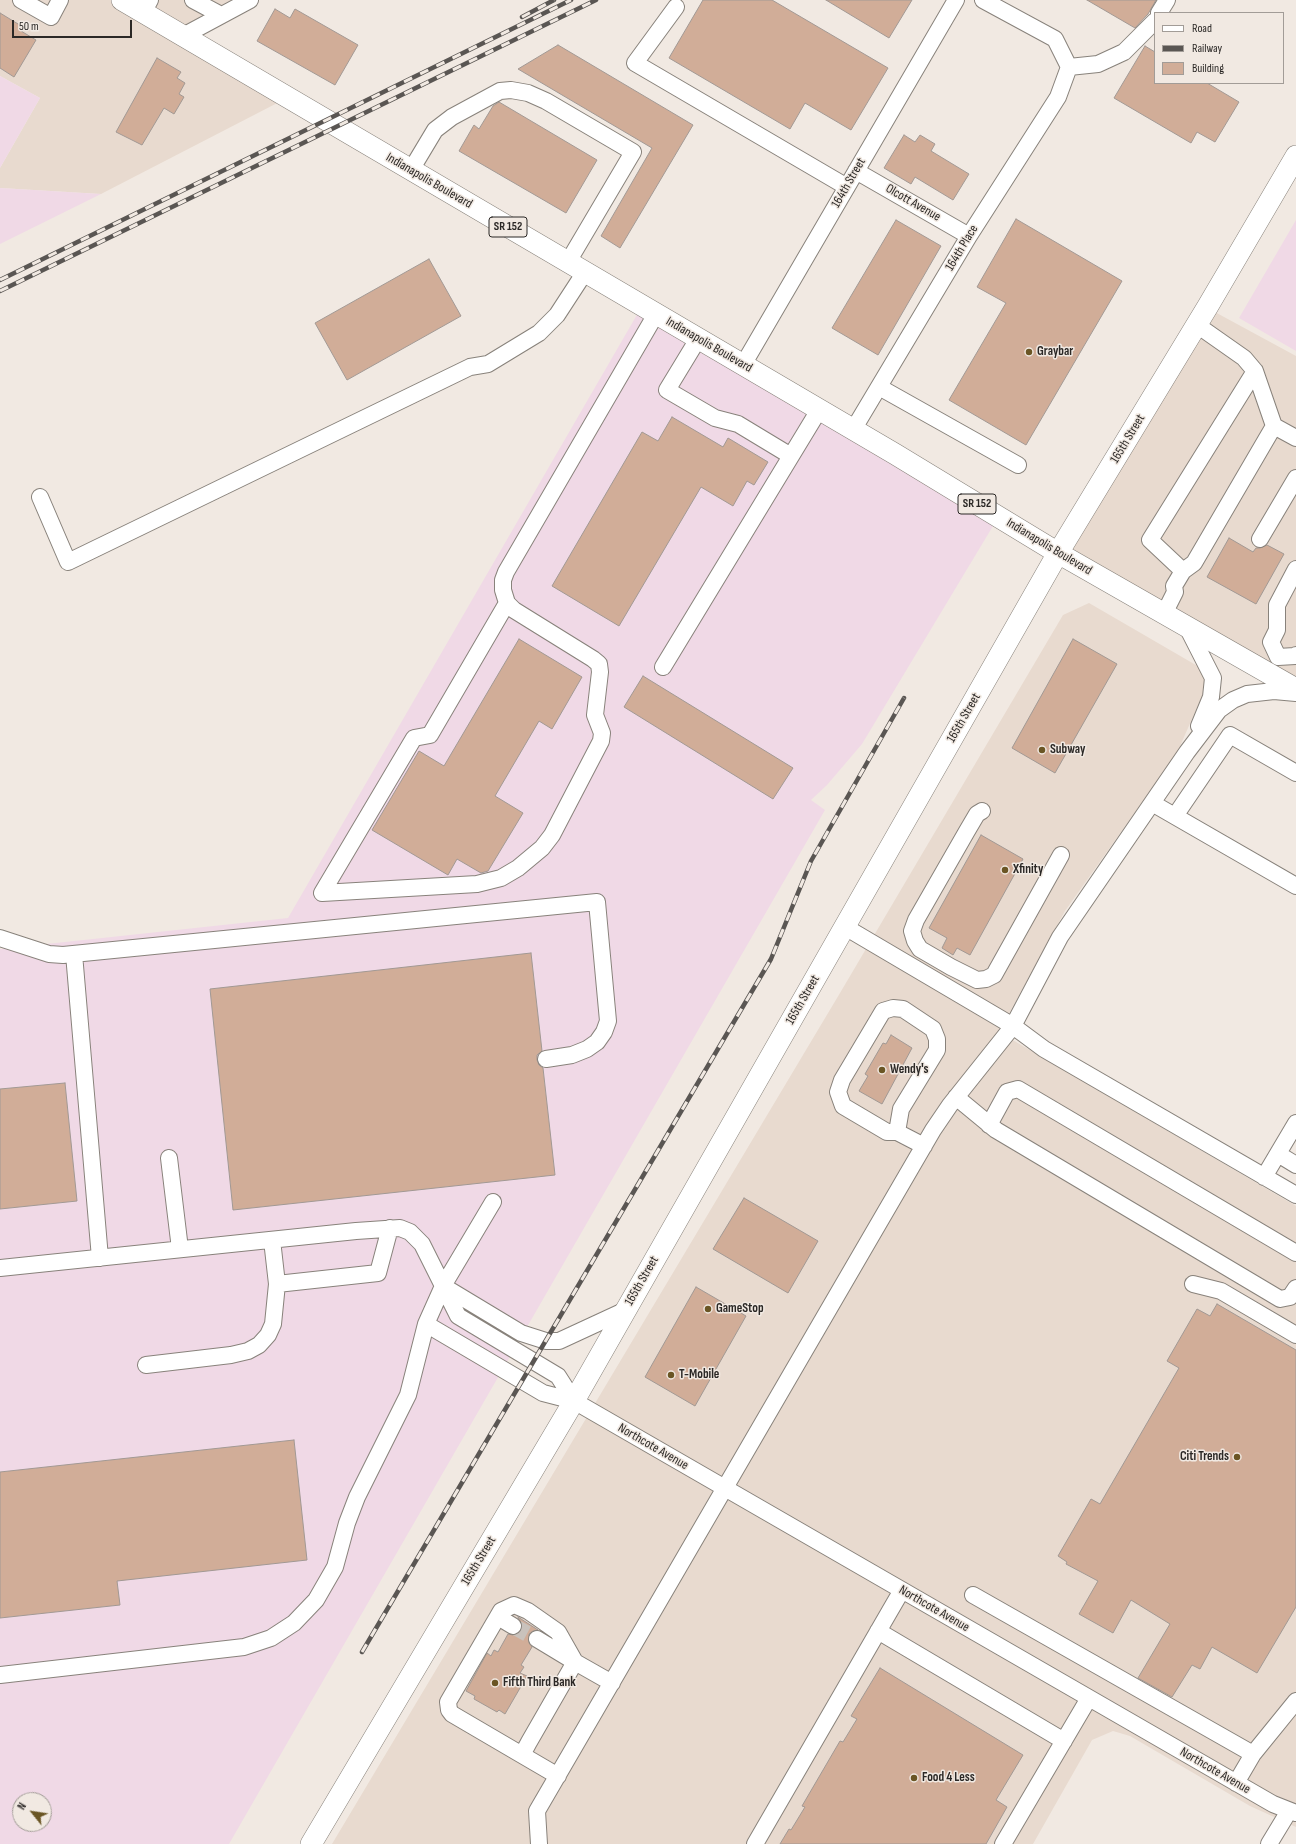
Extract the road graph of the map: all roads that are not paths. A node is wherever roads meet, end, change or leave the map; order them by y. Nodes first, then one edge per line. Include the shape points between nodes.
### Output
1 (21, 0) edge
2 (60, 0) edge
3 (122, 0) edge
4 (194, 0) edge
5 (250, 0) edge
6 (956, 0) edge
7 (983, 0) edge
8 (1167, 0) edge
9 (147, 6) edge
10 (676, 7) dead end
11 (1161, 12) edge
12 (221, 15) junction
13 (1154, 22) edge
14 (183, 36) junction
15 (1069, 67) junction
16 (1296, 156) edge
17 (410, 170) junction
18 (856, 171) junction
19 (847, 187) junction
20 (969, 236) junction
21 (577, 267) junction
22 (656, 314) junction
23 (1197, 325) junction
24 (698, 338) junction
25 (743, 365) junction
26 (1255, 371) junction
27 (878, 387) junction
28 (819, 410) junction
29 (1274, 426) junction
30 (853, 430) junction
31 (1296, 438) edge
32 (791, 456) junction
33 (1018, 465) dead end
34 (1296, 478) edge
35 (40, 497) dead end
36 (1260, 539) dead end
37 (1058, 553) junction
38 (1188, 567) junction
39 (1296, 569) edge
40 (507, 603) junction
41 (1164, 614) junction
42 (1187, 626) junction
43 (1296, 655) edge
44 (1274, 665) junction
45 (663, 667) dead end
46 (1296, 690) edge
47 (1296, 693) edge
48 (1186, 752) junction
49 (1296, 773) edge
50 (1152, 803) junction
51 (982, 811) dead end
52 (1174, 816) junction
53 (1061, 855) dead end
54 (1296, 886) edge
55 (845, 927) junction
56 (0, 938) edge
57 (74, 954) junction
58 (1013, 1026) junction
59 (546, 1059) dead end
60 (956, 1097) junction
61 (1296, 1123) edge
62 (989, 1125) junction
63 (897, 1132) junction
64 (924, 1146) junction
65 (1278, 1154) junction
66 (169, 1158) dead end
67 (1296, 1165) edge
68 (1264, 1177) junction
69 (1296, 1195) edge
70 (493, 1202) dead end
71 (390, 1228) junction
72 (272, 1240) junction
73 (180, 1249) junction
74 (1296, 1253) edge
75 (100, 1258) junction
76 (0, 1268) edge
77 (277, 1284) junction
78 (1193, 1284) dead end
79 (442, 1286) junction
80 (1296, 1288) edge
81 (626, 1310) junction
82 (426, 1324) junction
83 (1296, 1335) edge
84 (146, 1365) dead end
85 (574, 1401) junction
86 (725, 1488) junction
87 (902, 1590) junction
88 (973, 1595) dead end
89 (498, 1617) junction
90 (512, 1626) tunnel mouth
91 (878, 1631) junction
92 (537, 1639) tunnel mouth
93 (575, 1662) junction
94 (0, 1676) edge
95 (612, 1683) junction
96 (1089, 1698) junction
97 (1296, 1701) edge
98 (1064, 1741) junction
99 (1253, 1754) junction
100 (522, 1755) junction
101 (558, 1776) junction
102 (1236, 1783) junction
103 (1292, 1812) edge
104 (311, 1844) edge
105 (539, 1844) edge
106 (755, 1844) edge
107 (1003, 1844) edge
108 (1269, 1844) edge

1 - 2 street via 51,17
3 - 9 main road, Indianapolis Boulevard / SR 152
4 - 12 street
5 - 12 street
6 - 18 street, 164th Street
7 - 15 street via 1056,39
8 - 11 street
9 - 14 main road, Indianapolis Boulevard / SR 152
10 - 19 street via 635,63
12 - 14 street
13 - 15 street via 1124,52 1098,64
14 - 17 main road, Indianapolis Boulevard / SR 152
15 - 20 street, 164th Place via 1058,97
16 - 23 main road, 165th Street
17 - 21 main road, Indianapolis Boulevard / SR 152
17 - 21 street via 434,130 452,117 500,91 528,93 546,101 633,152
18 - 19 street, 164th Street
18 - 20 street, Olcott Avenue
19 - 25 street, 164th Street
20 - 27 street, 164th Place
21 - 22 main road, Indianapolis Boulevard / SR 152
21 - 35 street via 557,315 539,334 488,364 470,368 68,562
22 - 24 main road, Indianapolis Boulevard / SR 152
22 - 40 street via 506,572 503,590
23 - 26 street via 1244,358
23 - 37 main road, 165th Street
24 - 25 main road, Indianapolis Boulevard / SR 152
24 - 32 street via 667,390 715,418 738,424
25 - 28 main road, Indianapolis Boulevard / SR 152
26 - 29 street
26 - 38 street via 1150,540
27 - 30 street, 164th Place
27 - 33 street
28 - 30 main road, Indianapolis Boulevard / SR 152
28 - 32 street
29 - 31 street
29 - 38 street
30 - 37 main road, Indianapolis Boulevard / SR 152
32 - 45 street
34 - 36 street
37 - 41 main road, Indianapolis Boulevard / SR 152
37 - 55 main road, 165th Street
38 - 41 street via 1195,569 1184,589 1175,592
39 - 44 street via 1277,605 1277,630 1272,642
40 - 40 street via 599,664 595,715 602,732 600,741 552,835 542,848 501,878 477,884 322,893 414,738 430,735
41 - 42 main road, Indianapolis Boulevard / SR 152
42 - 44 main road, Indianapolis Boulevard / SR 152
42 - 48 street via 1213,678 1211,697
43 - 44 street
44 - 46 main road, Indianapolis Boulevard / SR 152
47 - 48 street via 1274,691 1247,694 1233,700 1219,710
48 - 50 street
49 - 52 street via 1230,735
50 - 52 street
50 - 58 street via 1060,937
51 - 53 street via 977,814 916,920 912,931 920,949 977,980 994,975
52 - 54 street
55 - 58 street
55 - 81 main road, 165th Street
56 - 57 street via 49,954
57 - 59 street via 597,902 608,1021 597,1042 587,1049
57 - 75 street
58 - 60 street
58 - 68 street via 1044,1049
60 - 62 street
60 - 64 street
61 - 65 street
62 - 74 street via 1007,1092 1018,1089
62 - 80 street via 1280,1299 1290,1297
63 - 63 street via 901,1109 937,1050 937,1039 933,1029 903,1009 893,1008 882,1011 842,1080 838,1092 843,1106 887,1132
63 - 64 street
64 - 86 street
65 - 67 street
65 - 68 street
66 - 73 street
68 - 69 street
70 - 79 street
71 - 72 street
71 - 77 street via 378,1273
71 - 79 street via 400,1228 417,1237
72 - 73 street
72 - 77 street
73 - 75 street
75 - 76 street
77 - 84 street via 273,1324 259,1345 232,1355
78 - 83 street via 1220,1291
79 - 81 street via 521,1333 546,1341 559,1341
79 - 82 street
79 - 85 street via 458,1316 558,1376
81 - 85 main road, 165th Street
82 - 85 street via 543,1394
82 - 94 street via 408,1395 357,1497 335,1567 316,1600 294,1623 271,1638 244,1647
85 - 86 street, Northcote Avenue
85 - 104 main road, 165th Street
86 - 87 street, Northcote Avenue
86 - 95 street
87 - 91 street
87 - 96 street, Northcote Avenue
88 - 99 street
89 - 90 street
89 - 93 street via 501,1611 514,1605 528,1611 558,1632
89 - 100 street via 448,1702 449,1710
91 - 98 street
91 - 106 street
92 - 93 street
93 - 95 street
93 - 100 street
95 - 101 street
96 - 98 street
96 - 102 street, Northcote Avenue
97 - 99 street
98 - 107 street
99 - 102 street
100 - 101 street
101 - 105 street via 537,1811
102 - 103 street, Northcote Avenue
103 - 108 street

